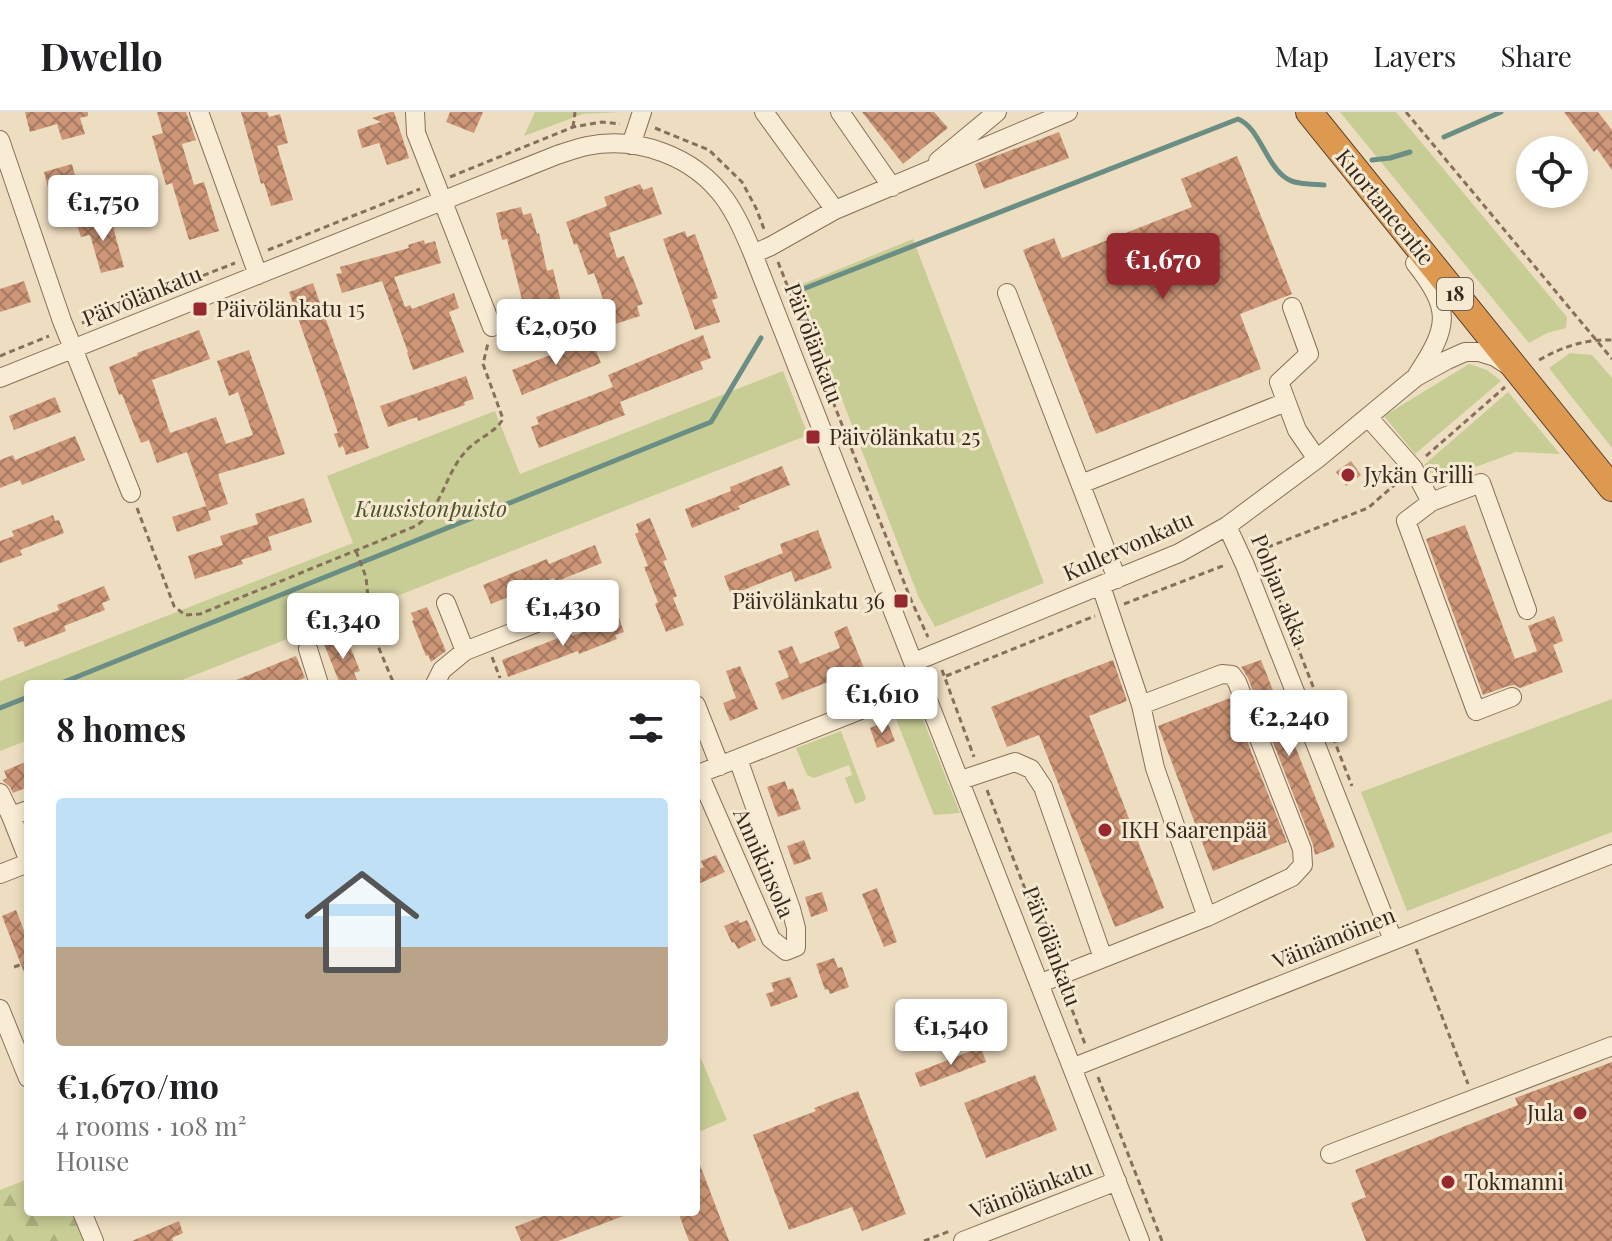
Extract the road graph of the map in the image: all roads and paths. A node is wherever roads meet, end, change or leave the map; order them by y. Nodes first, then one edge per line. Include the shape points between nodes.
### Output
1 (199, 112) edge
2 (415, 112) edge
3 (575, 112) edge
4 (642, 112) edge
5 (764, 112) edge
6 (840, 112) edge
7 (997, 112) edge
8 (1068, 112) edge
9 (1309, 112) edge
10 (1406, 112) edge
11 (573, 127) dead end
12 (551, 135) dead end
13 (0, 140) edge
14 (631, 145) junction
15 (920, 175) junction
16 (436, 183) junction
17 (892, 187) junction
18 (443, 202) junction
19 (835, 210) junction
20 (1395, 218) junction
21 (753, 254) junction
22 (250, 257) junction
23 (258, 275) junction
24 (1007, 293) dead end
25 (1292, 307) dead end
26 (492, 327) joint
27 (66, 330) junction
28 (1596, 340) junction
29 (1612, 340) edge
30 (73, 349) junction
31 (0, 356) edge
32 (1612, 359) edge
33 (1520, 372) junction
34 (1416, 377) junction
35 (0, 378) edge
36 (1286, 402) junction
37 (1368, 417) junction
38 (1317, 459) junction
39 (1413, 468) junction
40 (1081, 484) junction
41 (1612, 488) edge
42 (131, 493) joint
43 (1431, 502) junction
44 (1227, 526) junction
45 (356, 551) junction
46 (1242, 558) junction
47 (1109, 583) junction
48 (606, 599) dead end
49 (446, 603) dead end
50 (1110, 610) junction
51 (1527, 610) dead end
52 (486, 643) junction
53 (308, 649) dead end
54 (465, 651) junction
55 (914, 662) junction
56 (500, 678) dead end
57 (318, 680) edge
58 (392, 680) edge
59 (437, 680) edge
60 (923, 685) junction
61 (1512, 697) dead end
62 (881, 702) dead end
63 (1141, 705) junction
64 (700, 712) edge
65 (729, 762) junction
66 (700, 774) edge
67 (700, 779) edge
68 (961, 780) junction
69 (0, 793) edge
70 (20, 813) edge
71 (24, 837) edge
72 (1612, 854) edge
73 (24, 863) edge
74 (0, 874) edge
75 (1207, 917) junction
76 (1393, 940) junction
77 (1103, 958) junction
78 (24, 963) edge
79 (14, 967) dead end
80 (1041, 983) junction
81 (0, 1009) edge
82 (14, 1046) edge
83 (1612, 1046) edge
84 (1074, 1067) junction
85 (24, 1069) edge
86 (1330, 1154) dead end
87 (1117, 1181) junction
88 (1148, 1204) dead end
89 (1129, 1212) junction
90 (84, 1216) edge
91 (94, 1241) edge
92 (963, 1241) edge
93 (1140, 1241) edge

1 - 22 street
2 - 16 street via 416,133
3 - 11 path
4 - 14 street
5 - 19 street
6 - 17 street
7 - 15 street
8 - 15 street
9 - 20 highway, Kuortaneentie / 18
10 - 28 path
12 - 16 path
13 - 27 street
14 - 18 street, Päivölänkatu via 587,146 557,155
14 - 21 street, Päivölänkatu via 661,151 708,179 738,220
15 - 17 street
16 - 18 street
16 - 22 path
17 - 19 street
18 - 23 street, Päivölänkatu
18 - 26 street
19 - 21 street
20 - 33 highway, Kuortaneentie / 18
20 - 34 street, Kullervonkatu via 1403,248 1434,290 1440,308 1442,327
21 - 55 street, Päivölänkatu
22 - 23 street
22 - 27 path
23 - 30 street, Päivölänkatu
24 - 40 street
25 - 36 street via 1309,354 1279,382
26 - 45 path via 483,364 503,419 499,427 465,452 428,517
27 - 30 street
27 - 31 path
28 - 29 path
28 - 32 path
28 - 33 path via 1561,347
30 - 35 street, Päivölänkatu
30 - 42 street
33 - 34 street, Kullervonkatu via 1495,357 1465,352
33 - 39 path
33 - 41 highway, Kuortaneentie / 18
34 - 37 street, Kullervonkatu
36 - 38 street
36 - 40 street
37 - 38 street, Kullervonkatu
37 - 39 street
38 - 44 street, Kullervonkatu
39 - 43 street
39 - 46 path via 1368,508
40 - 47 street
42 - 45 path via 174,606 185,615 200,614
43 - 51 street via 1481,483
43 - 61 street via 1406,521 1476,711
44 - 46 street, Pohjan akka
44 - 47 street, Kullervonkatu
45 - 58 path via 366,577 375,639
46 - 50 path
46 - 76 street, Pohjan akka
47 - 50 street
47 - 55 street, Kullervonkatu
48 - 52 street
49 - 54 street
50 - 60 path
50 - 63 street
52 - 54 street
52 - 56 path
53 - 57 street
54 - 59 street
55 - 60 street, Päivölänkatu
60 - 68 street, Päivölänkatu
62 - 65 street
63 - 75 street via 1155,768
63 - 75 street via 1222,674 1232,675 1302,849 1303,865 1292,877
64 - 65 street, Annikinsola
65 - 66 street
65 - 67 street, Annikinsola via 796,928 796,947 786,951 771,939
68 - 77 street via 1015,762 1031,769 1043,787
68 - 80 street, Päivölänkatu
69 - 70 street
70 - 71 street
72 - 76 street, Väinämöinen
73 - 74 street
75 - 77 street
76 - 84 street, Väinämöinen
77 - 80 street
78 - 79 path
80 - 84 street, Päivölänkatu
81 - 82 street
82 - 85 street
83 - 86 street
84 - 87 street, Päivölänkatu
87 - 89 street, Päivölänkatu
87 - 92 street, Väinölänkatu
88 - 89 path
89 - 93 street, Päivölänkatu
90 - 91 street

